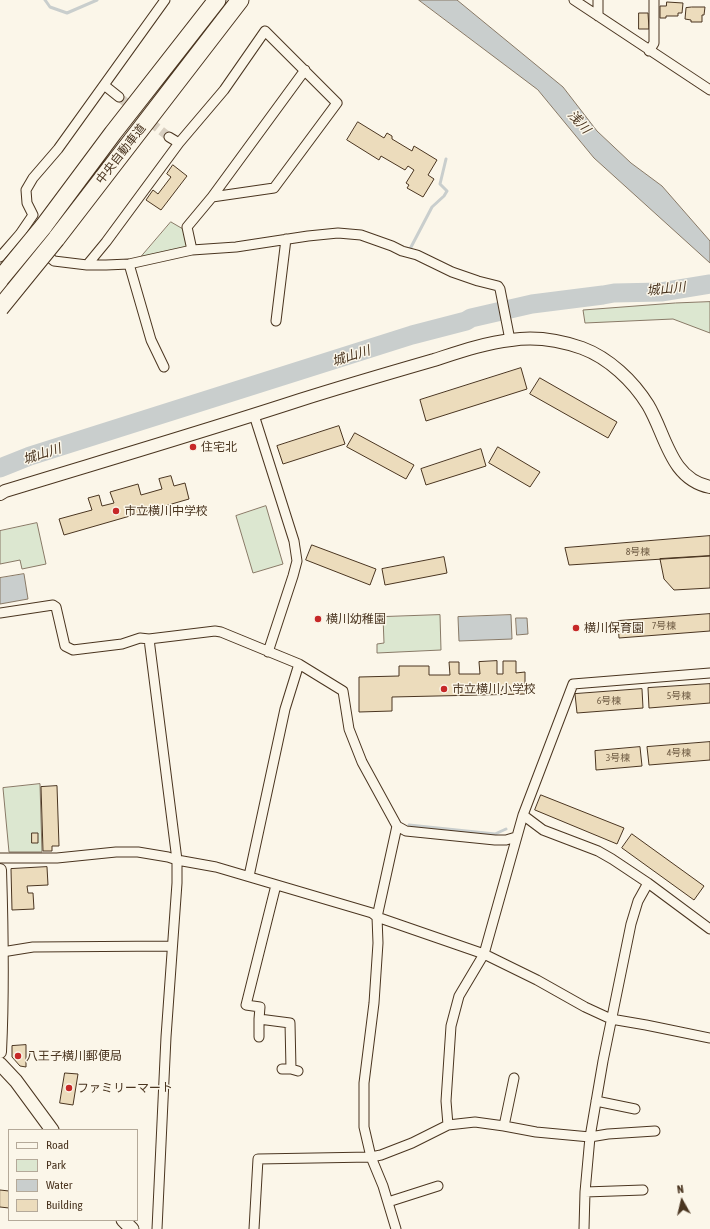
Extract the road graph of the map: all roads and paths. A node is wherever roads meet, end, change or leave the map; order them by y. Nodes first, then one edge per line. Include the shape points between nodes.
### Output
1 (165, 0) edge
2 (240, 0) edge
3 (574, 0) edge
4 (598, 0) edge
5 (654, 0) edge
6 (216, 2) edge
7 (598, 16) junction
8 (650, 51) junction
9 (305, 70) junction
10 (104, 85) junction
11 (710, 90) edge
12 (119, 97) tunnel mouth
13 (169, 137) tunnel mouth
14 (179, 143) junction
15 (212, 197) junction
16 (20, 234) junction
17 (286, 239) junction
18 (192, 250) junction
19 (1, 255) edge
20 (129, 264) junction
21 (87, 265) junction
22 (0, 279) edge
23 (0, 308) edge
24 (276, 320) dead end
25 (510, 340) junction
26 (164, 368) dead end
27 (254, 415) junction
28 (710, 487) edge
29 (0, 494) edge
30 (0, 613) edge
31 (149, 639) junction
32 (268, 652) junction
33 (299, 664) junction
34 (710, 673) edge
35 (523, 816) junction
36 (397, 826) junction
37 (516, 837) junction
38 (0, 858) edge
39 (177, 860) junction
40 (0, 870) edge
41 (249, 876) junction
42 (648, 883) junction
43 (276, 885) junction
44 (377, 917) junction
45 (710, 929) edge
46 (172, 946) junction
47 (2, 952) junction
48 (484, 954) junction
49 (259, 1019) junction
50 (611, 1019) junction
51 (259, 1037) dead end
52 (710, 1038) edge
53 (0, 1052) edge
54 (0, 1064) edge
55 (290, 1069) dead end
56 (514, 1078) dead end
57 (596, 1101) junction
58 (635, 1109) dead end
59 (448, 1125) junction
60 (504, 1126) junction
61 (51, 1129) edge
62 (655, 1131) dead end
63 (590, 1137) junction
64 (371, 1157) junction
65 (438, 1186) dead end
66 (643, 1190) dead end
67 (585, 1192) junction
68 (388, 1202) junction
69 (124, 1221) edge
70 (132, 1229) edge
71 (157, 1229) edge
72 (254, 1229) edge
73 (396, 1229) edge
74 (584, 1229) edge

1 - 10 street
2 - 23 highway, 中央自動車道, bridge
3 - 7 street
4 - 7 street
5 - 8 street via 654,43
6 - 22 highway, 中央自動車道, bridge
7 - 8 street
8 - 11 street
9 - 14 street via 265,31 224,90
9 - 15 street
9 - 15 street via 337,103 274,188
10 - 12 street
10 - 16 street via 26,190 27,203 33,215
13 - 14 street
14 - 21 street
15 - 18 street via 187,227
16 - 19 street
16 - 21 street via 54,261
17 - 18 street via 236,247
17 - 24 street
17 - 25 street via 338,233 361,235 417,255 452,272 498,286
18 - 20 street
20 - 21 street
20 - 26 street via 151,340
25 - 27 street via 349,384
25 - 28 street via 540,338 556,341 584,349 602,358 628,378 637,389 648,406 676,465 692,481
27 - 29 street
27 - 32 street via 294,541 296,561
30 - 31 street via 53,605 56,607 65,646 72,650 122,644 140,638
31 - 32 street via 215,630
31 - 39 street
32 - 33 street
33 - 36 street via 343,691 349,729 362,762
33 - 41 street via 285,709
34 - 35 street via 573,684
35 - 37 street
35 - 42 street via 543,830 598,851
36 - 37 street via 406,831 494,840
36 - 44 street
37 - 48 street
38 - 39 street via 57,858 138,852
39 - 41 street
39 - 46 street
40 - 47 street
41 - 43 street
42 - 45 street
42 - 50 street via 638,901
43 - 44 street via 372,913
43 - 49 street via 246,1005 260,1007
44 - 48 street
44 - 64 street via 374,1003 364,1083 364,1127
46 - 47 street via 33,948
46 - 71 street
47 - 53 street
48 - 50 street
48 - 59 street via 459,996 451,1026 446,1101
49 - 51 street
49 - 55 street via 290,1023
50 - 52 street
50 - 57 street
54 - 61 main road via 16,1081
56 - 60 street
57 - 58 street
57 - 63 street
59 - 60 street via 475,1122
59 - 64 street via 412,1143
60 - 63 street
62 - 63 street
63 - 67 street
64 - 68 street
64 - 72 street via 258,1159
65 - 68 street
66 - 67 street
67 - 74 street
68 - 73 street
69 - 70 main road

